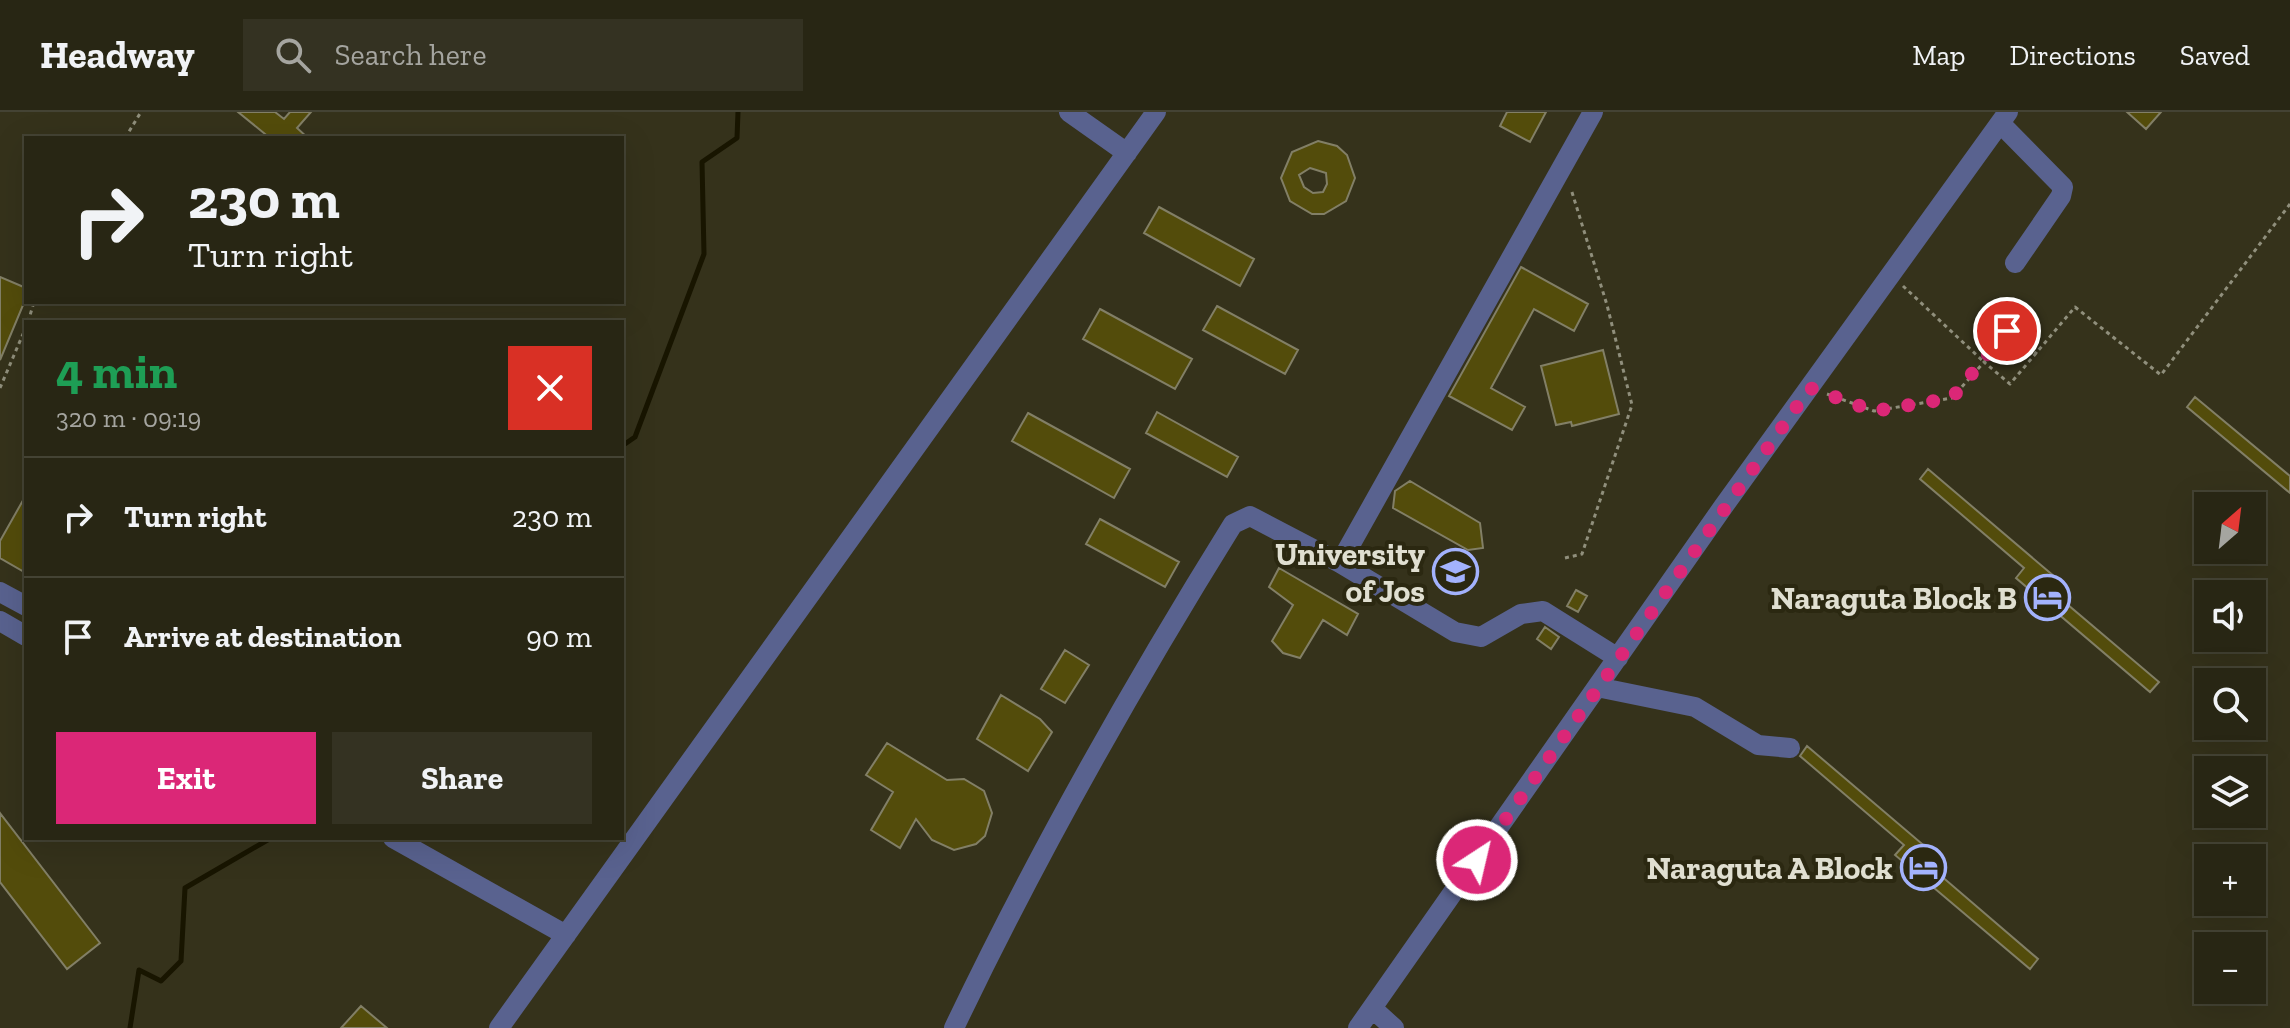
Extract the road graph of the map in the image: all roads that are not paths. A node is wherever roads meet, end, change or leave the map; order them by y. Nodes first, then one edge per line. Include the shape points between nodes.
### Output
1 (1069, 112) edge
2 (1156, 112) edge
3 (1593, 112) edge
4 (2004, 118) edge
5 (1127, 153) junction
6 (2015, 263) dead end
7 (1340, 563) junction
8 (0, 592) edge
9 (24, 605) edge
10 (0, 621) edge
11 (24, 635) edge
12 (1618, 658) junction
13 (1597, 687) junction
14 (1790, 748) dead end
15 (397, 840) edge
16 (566, 935) junction
17 (1373, 1009) junction
18 (499, 1028) edge
19 (954, 1028) edge
20 (1358, 1028) edge
21 (1394, 1028) edge

1 - 5 lane
2 - 5 lane
3 - 7 lane
4 - 6 lane via 2063,187
4 - 12 lane
5 - 16 lane
7 - 12 lane via 1455,632 1481,637 1521,614 1543,611
7 - 19 lane via 1250,516 1233,524 1154,651 1019,893
8 - 9 lane
10 - 11 lane
12 - 13 lane
13 - 14 lane via 1695,707 1758,745
13 - 17 lane
15 - 16 lane
16 - 18 lane
17 - 20 lane
17 - 21 lane

